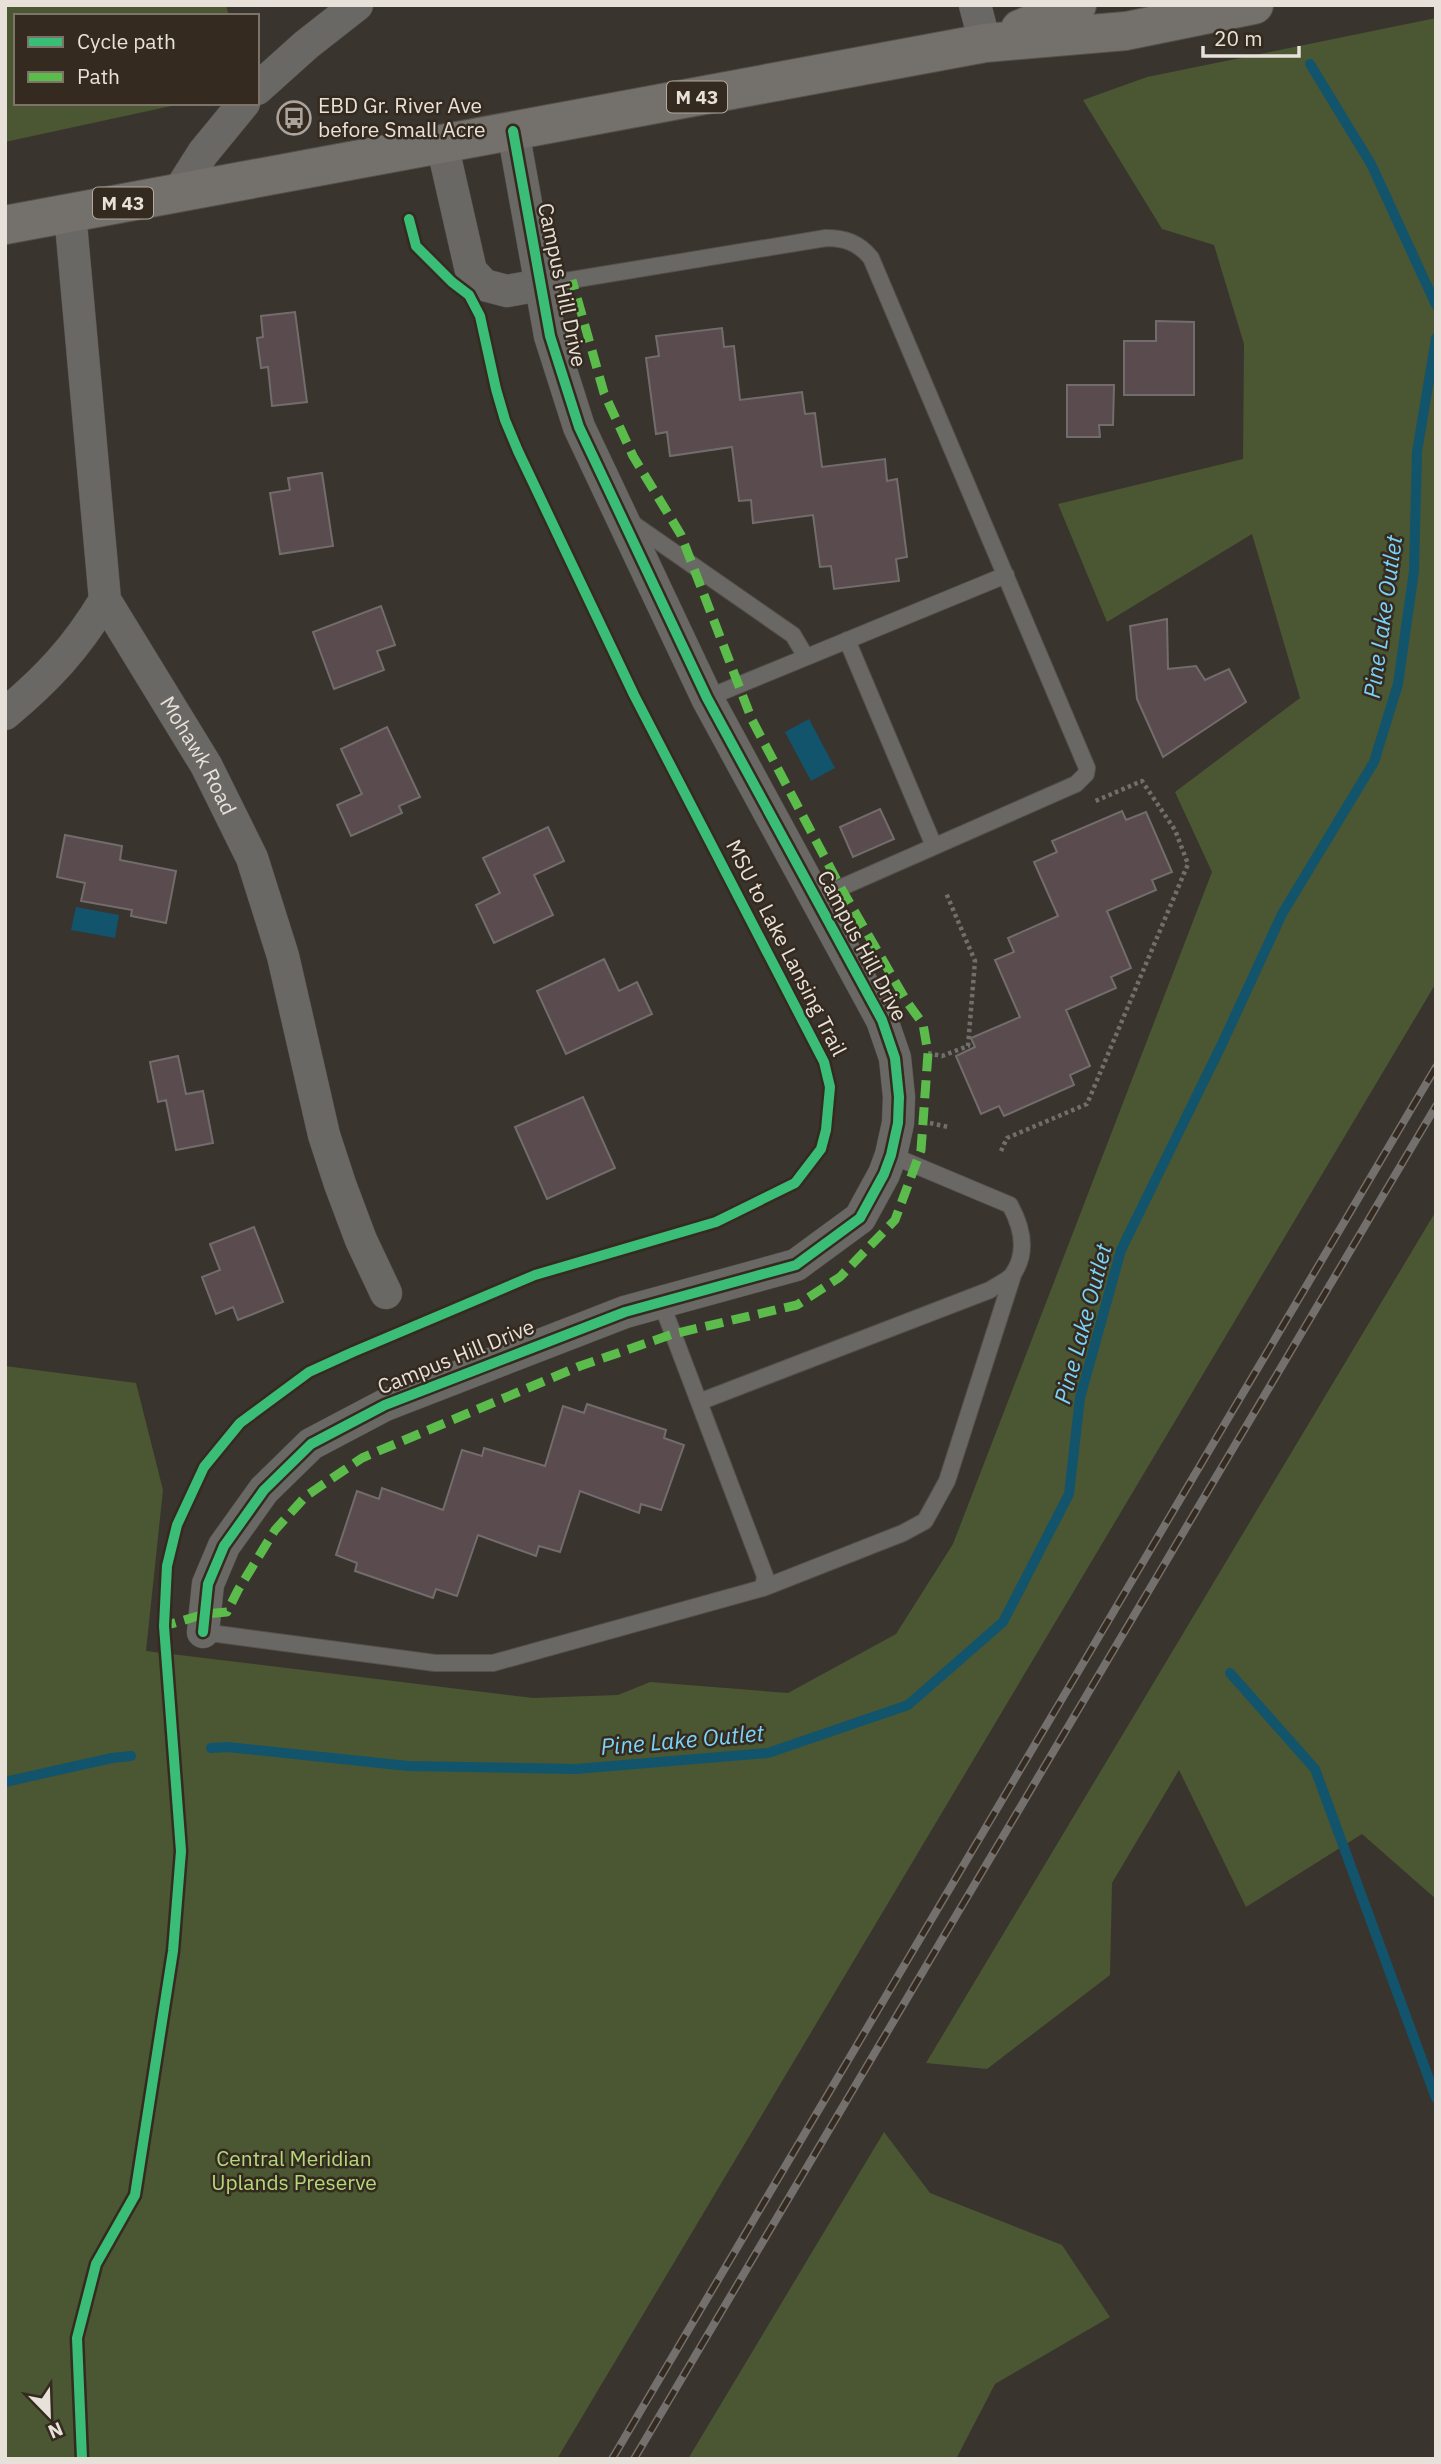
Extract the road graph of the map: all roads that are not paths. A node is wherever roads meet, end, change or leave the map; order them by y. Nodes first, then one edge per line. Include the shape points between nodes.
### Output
1 (357, 5) edge
2 (975, 5) edge
3 (1077, 5) edge
4 (1254, 5) edge
5 (985, 43) junction
6 (259, 87) edge
7 (242, 105) edge
8 (513, 131) junction
9 (442, 144) junction
10 (177, 194) junction
11 (5, 214) edge
12 (63, 215) junction
13 (5, 225) edge
14 (541, 285) junction
15 (620, 514) junction
16 (1006, 575) junction
17 (105, 600) junction
18 (847, 640) junction
19 (806, 657) junction
20 (707, 698) junction
21 (5, 713) edge
22 (934, 846) junction
23 (815, 899) junction
24 (891, 1154) junction
25 (1013, 1275) junction
26 (386, 1293) dead end
27 (661, 1302) junction
28 (699, 1402) junction
29 (764, 1588) junction
30 (203, 1632) joint

1 - 6 street
2 - 5 street
3 - 5 main road, M 43
4 - 5 main road, M 43 via 1126,31
5 - 8 main road, M 43
7 - 10 street via 202,153
8 - 9 main road, M 43
8 - 14 street, Campus Hill Drive
9 - 10 main road, M 43
9 - 14 street, Campus Hill Drive via 471,271 484,285 507,291
10 - 12 main road, M 43
11 - 12 street
12 - 13 main road, M 43
12 - 17 street, Mohawk Road
14 - 15 street, Campus Hill Drive via 564,384
14 - 16 lane via 826,238 856,244 871,258
15 - 19 lane via 793,635
15 - 20 street, Campus Hill Drive
16 - 18 lane
16 - 22 lane via 1085,761 1086,775 1076,784
17 - 21 street via 58,666
17 - 26 street, Mohawk Road via 206,765 252,858 284,956 324,1135 352,1217
18 - 19 lane
18 - 22 lane
19 - 20 lane
20 - 23 street, Campus Hill Drive
22 - 23 lane
23 - 24 street, Campus Hill Drive via 890,1038 899,1097
24 - 25 lane via 1010,1205 1019,1222 1023,1249
24 - 27 street, Campus Hill Drive via 860,1218 796,1265
25 - 28 lane via 990,1290
25 - 29 lane via 947,1481 925,1521
27 - 28 lane
27 - 30 street, Campus Hill Drive via 398,1400 311,1444 264,1490 224,1546 208,1584
28 - 29 lane via 765,1576
29 - 30 lane via 493,1663 435,1663

